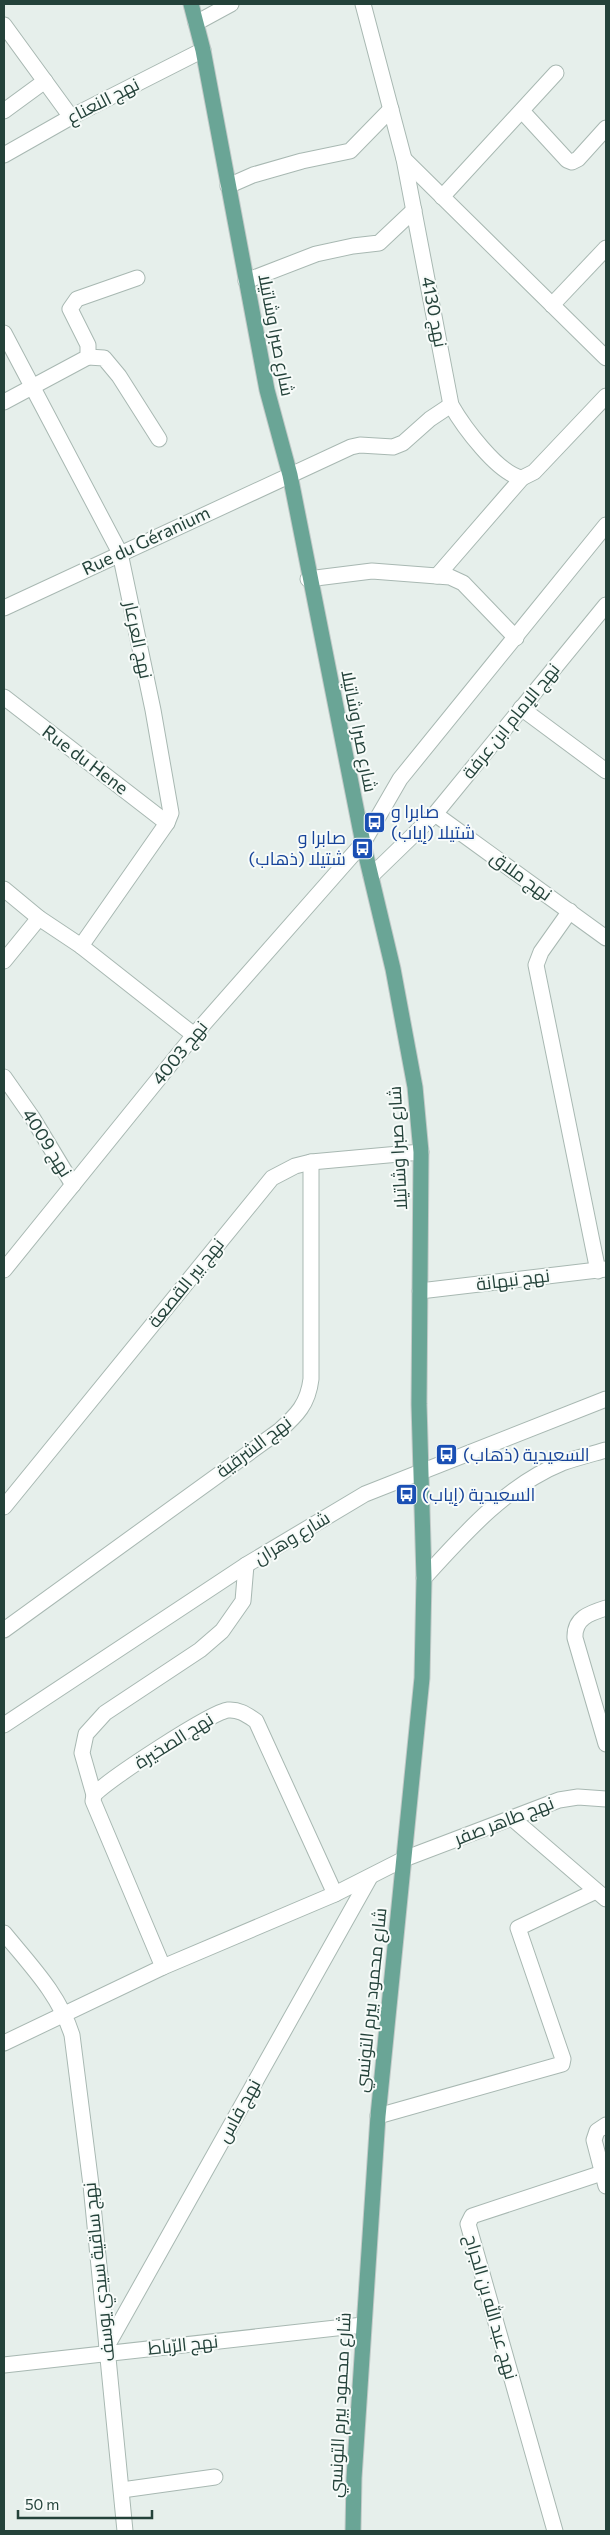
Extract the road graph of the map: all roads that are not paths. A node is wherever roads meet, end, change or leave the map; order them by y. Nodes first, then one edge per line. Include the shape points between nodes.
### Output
1 (191, 4) edge
2 (232, 4) edge
3 (363, 4) edge
4 (196, 24) junction
5 (4, 25) edge
6 (203, 50) junction
7 (556, 73) dead end
8 (45, 81) junction
9 (391, 109) junction
10 (4, 111) edge
11 (522, 111) junction
12 (71, 117) junction
13 (606, 128) edge
14 (4, 153) edge
15 (404, 159) junction
16 (228, 186) junction
17 (442, 197) junction
18 (414, 210) junction
19 (606, 248) edge
20 (137, 278) dead end
21 (246, 281) junction
22 (552, 305) junction
23 (4, 333) edge
24 (88, 357) junction
25 (606, 358) edge
26 (34, 388) junction
27 (606, 396) edge
28 (4, 402) edge
29 (451, 405) junction
30 (158, 440) dead end
31 (290, 475) junction
32 (522, 478) junction
33 (606, 525) edge
34 (120, 552) junction
35 (437, 576) junction
36 (308, 579) junction
37 (606, 605) edge
38 (4, 608) edge
39 (516, 638) junction
40 (4, 697) edge
41 (521, 708) junction
42 (606, 771) edge
43 (435, 814) junction
44 (167, 823) junction
45 (363, 843) junction
46 (371, 876) junction
47 (4, 890) edge
48 (570, 911) junction
49 (39, 918) junction
50 (606, 938) edge
51 (81, 946) junction
52 (4, 961) edge
53 (194, 1035) junction
54 (4, 1077) edge
55 (421, 1152) junction
56 (310, 1162) junction
57 (73, 1185) junction
58 (4, 1270) edge
59 (602, 1270) edge
60 (420, 1291) junction
61 (606, 1399) edge
62 (606, 1450) edge
63 (420, 1473) junction
64 (4, 1507) edge
65 (246, 1565) junction
66 (424, 1578) junction
67 (606, 1608) edge
68 (4, 1630) edge
69 (4, 1725) edge
70 (606, 1740) edge
71 (94, 1795) junction
72 (606, 1799) edge
73 (513, 1818) junction
74 (404, 1859) junction
75 (370, 1877) junction
76 (335, 1894) junction
77 (601, 1895) edge
78 (4, 1933) edge
79 (163, 1967) junction
80 (65, 2014) junction
81 (4, 2043) edge
82 (378, 2116) junction
83 (606, 2124) edge
84 (604, 2180) edge
85 (363, 2325) junction
86 (107, 2349) junction
87 (4, 2365) edge
88 (214, 2477) dead end
89 (122, 2490) junction
90 (125, 2531) edge
91 (353, 2531) edge
92 (556, 2531) edge

1 - 4 main road, شارع صبرا وشاتيلا
2 - 4 street
3 - 9 street, نهج 4130
4 - 6 main road, شارع صبرا وشاتيلا
5 - 8 street
6 - 12 street, نهج النعناع
6 - 16 main road, شارع صبرا وشاتيلا
7 - 11 street
8 - 10 street
8 - 12 street
9 - 15 street, نهج 4130
9 - 16 street via 350,152 302,161
11 - 13 street via 572,162
11 - 17 street
12 - 14 street, نهج النعناع
15 - 17 street
15 - 18 street, نهج 4130
16 - 21 main road, شارع صبرا وشاتيلا
17 - 22 street
18 - 21 street via 379,243 316,254
18 - 29 street, نهج 4130
19 - 22 street
20 - 24 street via 72,303 70,309 88,345
21 - 31 main road, شارع صبرا وشاتيلا via 267,390
22 - 25 street
23 - 26 street, نهج العرعار
24 - 26 street
24 - 30 street via 104,358 119,376
26 - 28 street
26 - 34 street, نهج العرعار
27 - 32 street via 534,472
29 - 31 street, Rue du Géranium via 403,443 393,446 360,445
29 - 32 street, نهج 4130 via 460,421 508,474
31 - 34 street, Rue du Géranium
31 - 36 main road, شارع صبرا وشاتيلا
32 - 35 street
33 - 39 street, نهج 4003
34 - 38 street, Rue du Géranium
34 - 44 street, نهج العرعار via 171,813
35 - 36 street via 372,571
35 - 39 street via 463,583
36 - 45 main road, شارع صبرا وشاتيلا
37 - 41 street, نهج الإمام ابن عرفة
39 - 45 street, نهج 4003 via 400,779
40 - 44 street, Rue du Hene
41 - 42 street
41 - 43 street, نهج الإمام ابن عرفة
43 - 46 street, نهج الإمام ابن عرفة
43 - 48 street, نهج ملاق
44 - 51 street
45 - 46 main road, شارع صبرا وشاتيلا
45 - 53 street, نهج 4003
46 - 55 main road, شارع صبرا وشاتيلا via 410,1059
47 - 49 street
48 - 50 street, نهج ملاق
48 - 59 street via 536,964
49 - 51 street
49 - 52 street
51 - 53 street
53 - 57 street, نهج 4003
54 - 57 street, نهج 4009
55 - 56 street, نهج بير القصعة
55 - 60 main road, شارع صبرا وشاتيلا
56 - 64 street, نهج بير القصعة via 272,1178
56 - 68 street, نهج الشرقية via 311,1379 307,1401 279,1431
57 - 58 street, نهج 4003
59 - 60 street, نهج نبهانة
60 - 63 main road, شارع صبرا وشاتيلا
61 - 63 street, شارع وهران
62 - 66 street via 562,1464 530,1480 503,1499
63 - 65 street, شارع وهران via 365,1494
63 - 66 main road, شارع محمود بيرم التونسي
65 - 69 street, شارع وهران
65 - 71 street via 243,1601 222,1631 200,1650 105,1712 86,1734 82,1753
66 - 74 main road, شارع محمود بيرم التونسي via 422,1678
67 - 70 street via 580,1619 574,1628
71 - 76 street, نهج الصخيرة via 215,1714 228,1710 242,1712 256,1721
71 - 79 street
72 - 73 street, نهج طاهر صفر via 568,1798
73 - 74 street, نهج طاهر صفر
73 - 77 street
74 - 75 street, نهج طاهر صفر
74 - 82 main road, شارع محمود بيرم التونسي
75 - 76 street, نهج طاهر صفر
75 - 86 street, نهج فاس
76 - 79 street, نهج طاهر صفر
77 - 82 street via 518,1928 564,2059 562,2064
78 - 80 street, نهج ساقية سيدي يوسف via 57,1999
79 - 80 street, نهج طاهر صفر
80 - 81 street, نهج طاهر صفر
80 - 86 street, نهج ساقية سيدي يوسف via 72,2035 90,2176
82 - 85 main road, شارع محمود بيرم التونسي
83 - 84 street via 597,2131 594,2140
84 - 92 street, نهج عبد الله بن الجراح via 472,2216 468,2224
85 - 86 street, نهج الرّباط
85 - 91 main road, شارع محمود بيرم التونسي
86 - 87 street, نهج الرّباط
86 - 89 street, نهج ساقية سيدي يوسف
88 - 89 street
89 - 90 street, نهج ساقية سيدي يوسف

